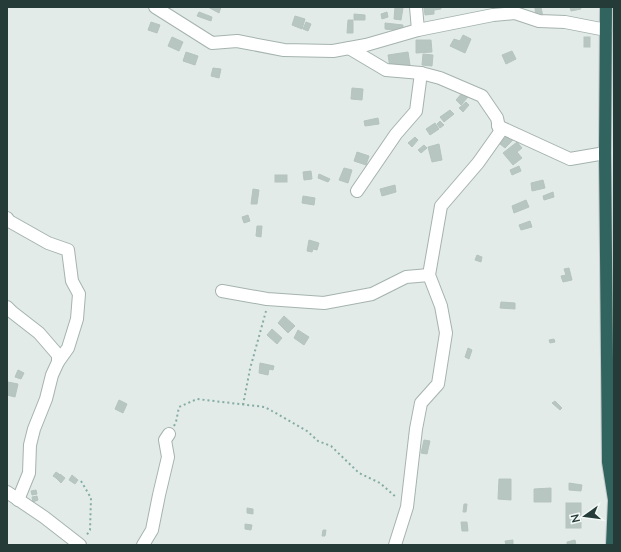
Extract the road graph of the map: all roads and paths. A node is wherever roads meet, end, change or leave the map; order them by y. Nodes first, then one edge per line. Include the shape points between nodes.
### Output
1 (155, 7) edge
2 (416, 7) edge
3 (606, 7) edge
4 (418, 30) junction
5 (606, 30) junction
6 (349, 48) junction
7 (421, 73) junction
8 (498, 126) junction
9 (605, 153) junction
10 (357, 191) dead end
11 (7, 218) edge
12 (610, 274) edge
13 (429, 275) junction
14 (222, 291) dead end
15 (270, 299) junction
16 (7, 307) edge
17 (58, 362) junction
18 (243, 405) junction
19 (169, 434) joint
20 (81, 481) dead end
21 (7, 492) edge
22 (399, 499) dead end
23 (18, 500) junction
24 (82, 542) edge
25 (143, 545) edge
26 (395, 545) edge
27 (612, 545) edge

1 - 6 street via 212,43 237,41 284,50 333,51
2 - 4 street
3 - 5 highway
4 - 5 street via 493,14 514,13 539,21 565,22
4 - 6 street
5 - 9 highway
6 - 7 street via 386,70
7 - 8 street via 440,78 482,96 497,118
7 - 10 street via 416,111 396,134
8 - 9 street via 570,159
8 - 13 street via 500,132 478,163 441,206
9 - 12 highway
11 - 17 street via 9,222 48,243 68,250 72,281 79,294 77,319 68,348
12 - 27 highway via 608,462 614,500
13 - 15 street via 406,277 372,294 324,303
13 - 26 street via 441,306 446,333 438,384 421,403 407,507
14 - 15 street
15 - 18 path via 250,369
16 - 17 street via 39,333 58,355
17 - 23 street via 34,429 30,445 29,473
18 - 19 path via 196,400 179,408 176,422
18 - 22 path via 265,407 307,431 318,441 331,446 359,473 380,483
19 - 25 street via 165,440 168,457 152,530
20 - 24 path via 91,498 90,530
21 - 23 street
23 - 24 street

